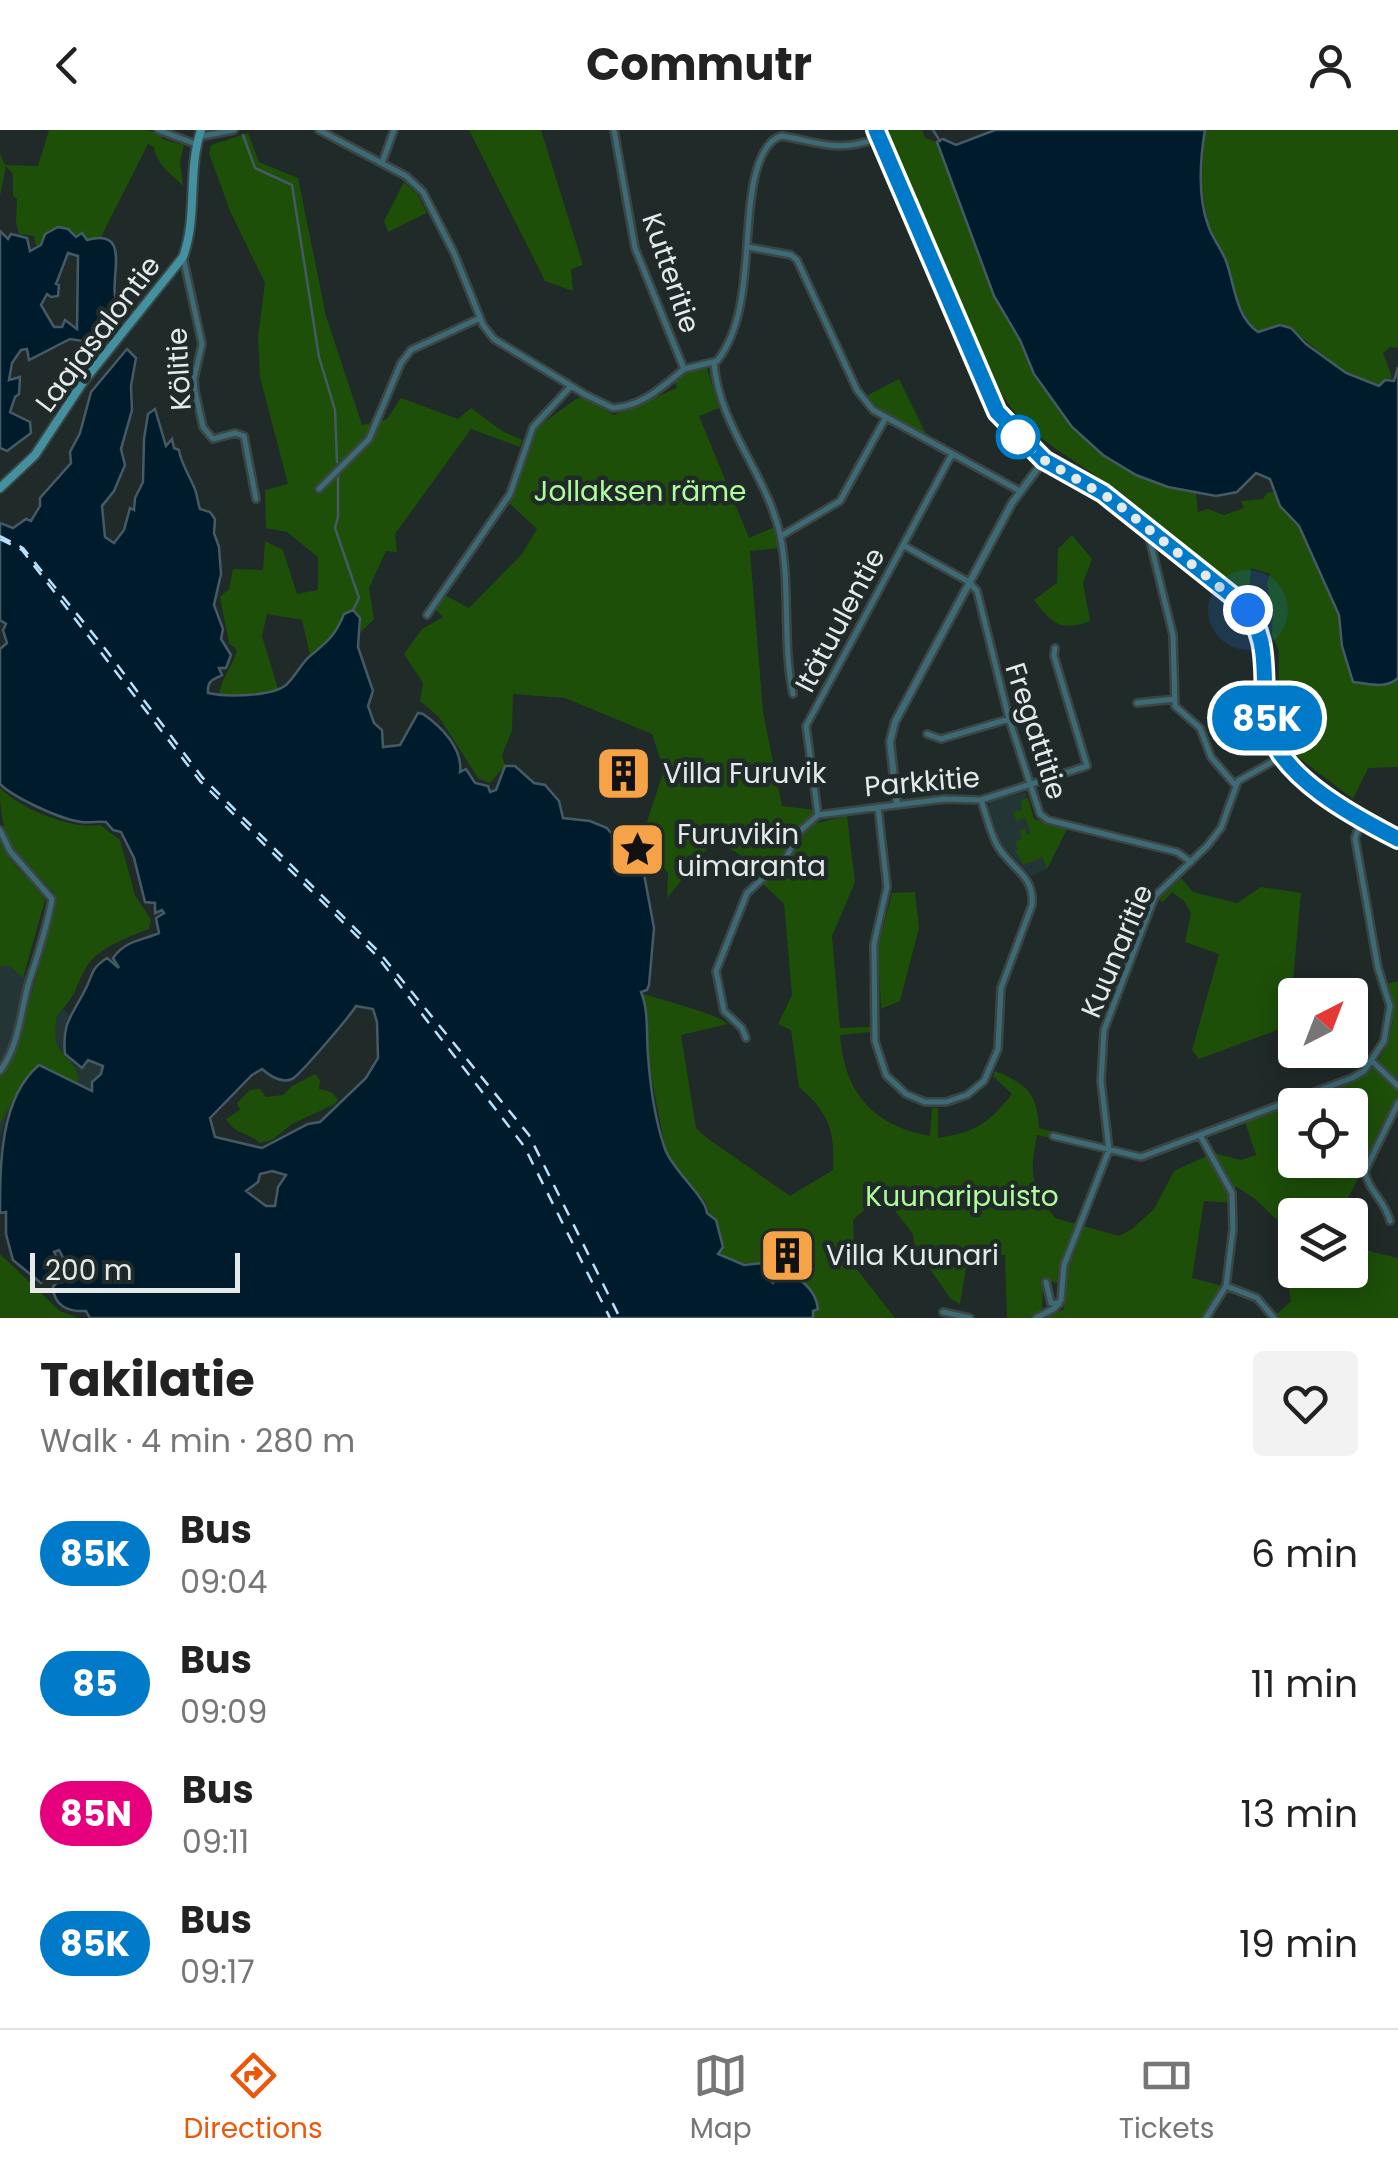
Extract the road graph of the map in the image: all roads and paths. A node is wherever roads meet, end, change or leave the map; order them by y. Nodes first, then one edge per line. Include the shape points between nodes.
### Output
1 (158, 130) edge
2 (234, 130) edge
3 (318, 130) edge
4 (394, 130) edge
5 (614, 130) edge
6 (878, 134) edge
7 (198, 137) edge
8 (382, 164) junction
9 (748, 247) junction
10 (183, 257) junction
11 (480, 318) junction
12 (714, 363) junction
13 (684, 369) junction
14 (571, 386) junction
15 (885, 419) junction
16 (952, 454) junction
17 (1044, 460) junction
18 (0, 488) edge
19 (319, 489) dead end
20 (1020, 492) junction
21 (256, 500) dead end
22 (1146, 529) junction
23 (780, 536) junction
24 (902, 545) junction
25 (969, 582) junction
26 (427, 616) dead end
27 (1055, 648) dead end
28 (793, 694) dead end
29 (1174, 699) junction
30 (1137, 704) dead end
31 (1008, 719) junction
32 (927, 734) dead end
33 (1282, 757) junction
34 (1235, 785) junction
35 (1029, 786) junction
36 (981, 800) junction
37 (897, 804) junction
38 (878, 806) junction
39 (818, 815) junction
40 (1362, 819) junction
41 (0, 830) edge
42 (1398, 839) edge
43 (1192, 862) junction
44 (746, 1038) dead end
45 (1372, 1061) junction
46 (0, 1071) edge
47 (1398, 1086) edge
48 (1398, 1103) edge
49 (1200, 1135) junction
50 (1053, 1136) dead end
51 (1109, 1150) junction
52 (1390, 1221) dead end
53 (1046, 1282) dead end
54 (1226, 1286) junction
55 (1059, 1304) junction
56 (943, 1312) dead end
57 (970, 1318) edge
58 (1036, 1318) edge
59 (1206, 1318) edge
60 (1274, 1318) edge

1 - 7 street
2 - 7 street
3 - 8 street
4 - 8 street
5 - 13 street, Kutteritie via 635,248
6 - 9 street via 829,147 774,138 757,170
6 - 17 main road via 990,401
7 - 10 main road, Laajasalontie
8 - 11 street via 427,198
9 - 12 street via 733,328
9 - 15 street via 797,260 857,390
10 - 18 main road, Laajasalontie via 83,382 40,448
10 - 21 street, Kölitie via 202,344 194,386 203,427 214,438 244,436
11 - 14 street via 504,346
11 - 19 street via 411,350 369,439
12 - 13 street
12 - 23 street via 722,407
13 - 14 street via 662,389 620,408
14 - 26 street via 533,427 510,494
15 - 16 street
15 - 23 street via 840,502
16 - 20 street
16 - 24 street, Itätuulentie
17 - 20 street
17 - 22 main road via 1094,487
20 - 25 street
22 - 29 street via 1173,635
22 - 33 main road via 1228,590 1254,619 1264,644 1267,721
23 - 28 street
24 - 25 street
24 - 39 street, Itätuulentie via 806,726
25 - 31 street, Fregattitie
25 - 37 street via 892,728
27 - 35 street, Parkkitie via 1086,766
29 - 30 street
29 - 34 street
31 - 32 street via 941,740
31 - 35 street, Fregattitie
33 - 34 street
33 - 40 main road
34 - 43 street, Kuunaritie via 1221,828
35 - 36 street, Parkkitie
35 - 43 street, Fregattitie via 1048,820 1177,852
36 - 37 street, Parkkitie
36 - 38 street via 998,845 1026,878 1032,905 998,1000 991,1070 967,1095 934,1103 894,1085 878,1054 874,944 888,886
37 - 38 street, Parkkitie
38 - 39 street, Parkkitie
39 - 44 street via 747,894 716,972 724,1011
40 - 42 main road
40 - 45 street via 1355,838 1390,1006 1384,1041
41 - 46 street via 52,898 16,1039
43 - 51 street, Kuunaritie via 1155,896 1104,1030 1100,1057
45 - 47 street
45 - 49 street via 1352,1078
48 - 52 street via 1364,1171
49 - 51 street via 1141,1157
49 - 54 street via 1232,1193
50 - 51 street
51 - 55 street via 1064,1265
53 - 55 street via 1050,1304
54 - 59 street
54 - 60 street via 1257,1298
55 - 58 street
56 - 57 street

